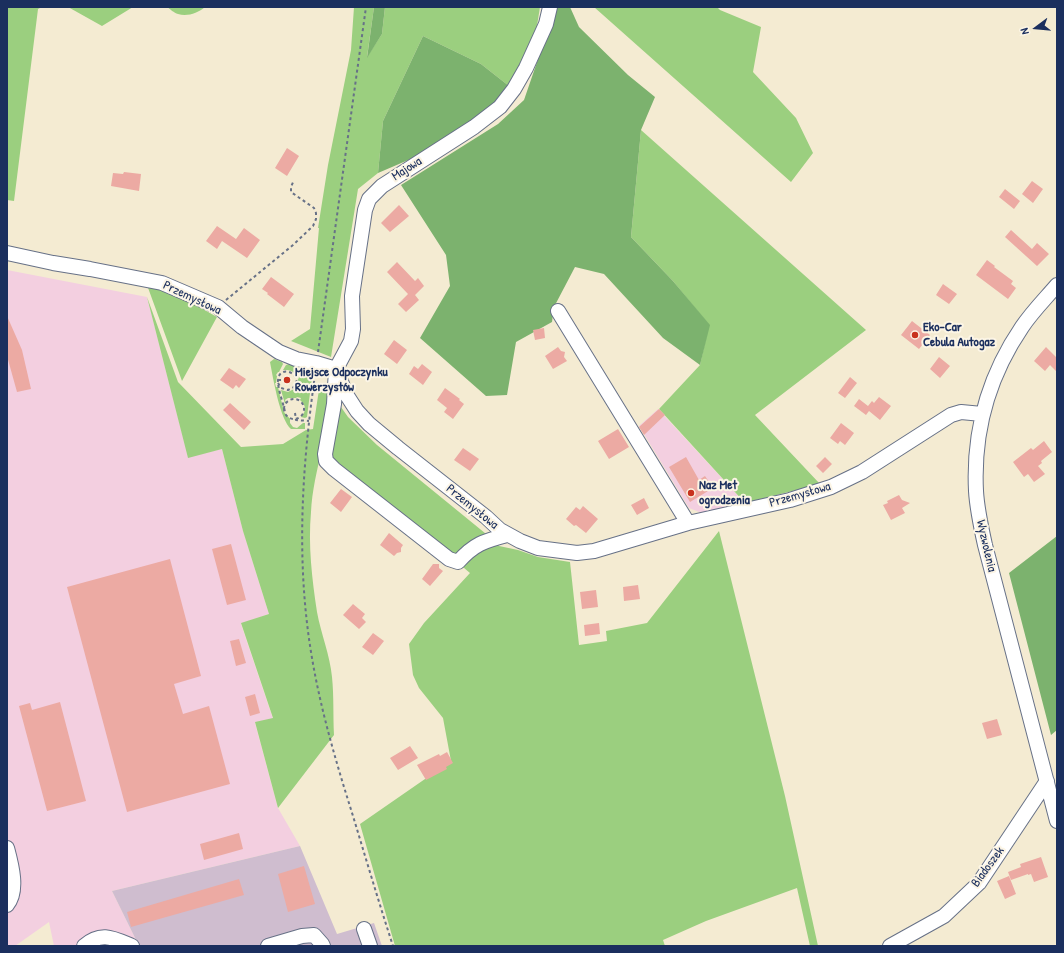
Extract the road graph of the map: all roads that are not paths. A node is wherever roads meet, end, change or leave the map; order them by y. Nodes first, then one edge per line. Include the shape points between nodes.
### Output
1 (550, 7) edge
2 (7, 253) edge
3 (1057, 285) edge
4 (558, 310) dead end
5 (336, 369) junction
6 (982, 414) junction
7 (688, 523) junction
8 (507, 534) junction
9 (1047, 781) junction
10 (1057, 822) edge
11 (7, 848) edge
12 (7, 905) edge
13 (364, 929) dead end
14 (84, 946) edge
15 (132, 946) edge
16 (268, 946) edge
17 (323, 946) edge
18 (370, 946) edge
19 (890, 946) edge

1 - 5 street, Majowa via 546,24 526,68 500,107 468,131 382,186 369,199 362,225 352,296 351,341
2 - 5 street, Przemysłowa via 162,283 218,307 279,352 296,360
3 - 6 street, Wyzwolenia via 1022,326 998,369
4 - 7 street
5 - 8 street, Przemysłowa via 346,394 357,411 370,424
5 - 8 street via 334,404 325,454 330,465 449,559 458,562 476,545
6 - 7 street, Przemysłowa via 961,412 951,415 862,472 831,487 790,500
6 - 9 street, Wyzwolenia via 976,457 979,515
7 - 8 street, Przemysłowa via 594,551 577,553 538,548
9 - 10 street, Wyzwolenia
9 - 19 street, Biadoszek via 979,883 944,916
11 - 12 street via 13,886
13 - 18 street
14 - 15 street via 93,938 110,937
16 - 17 street via 314,935

